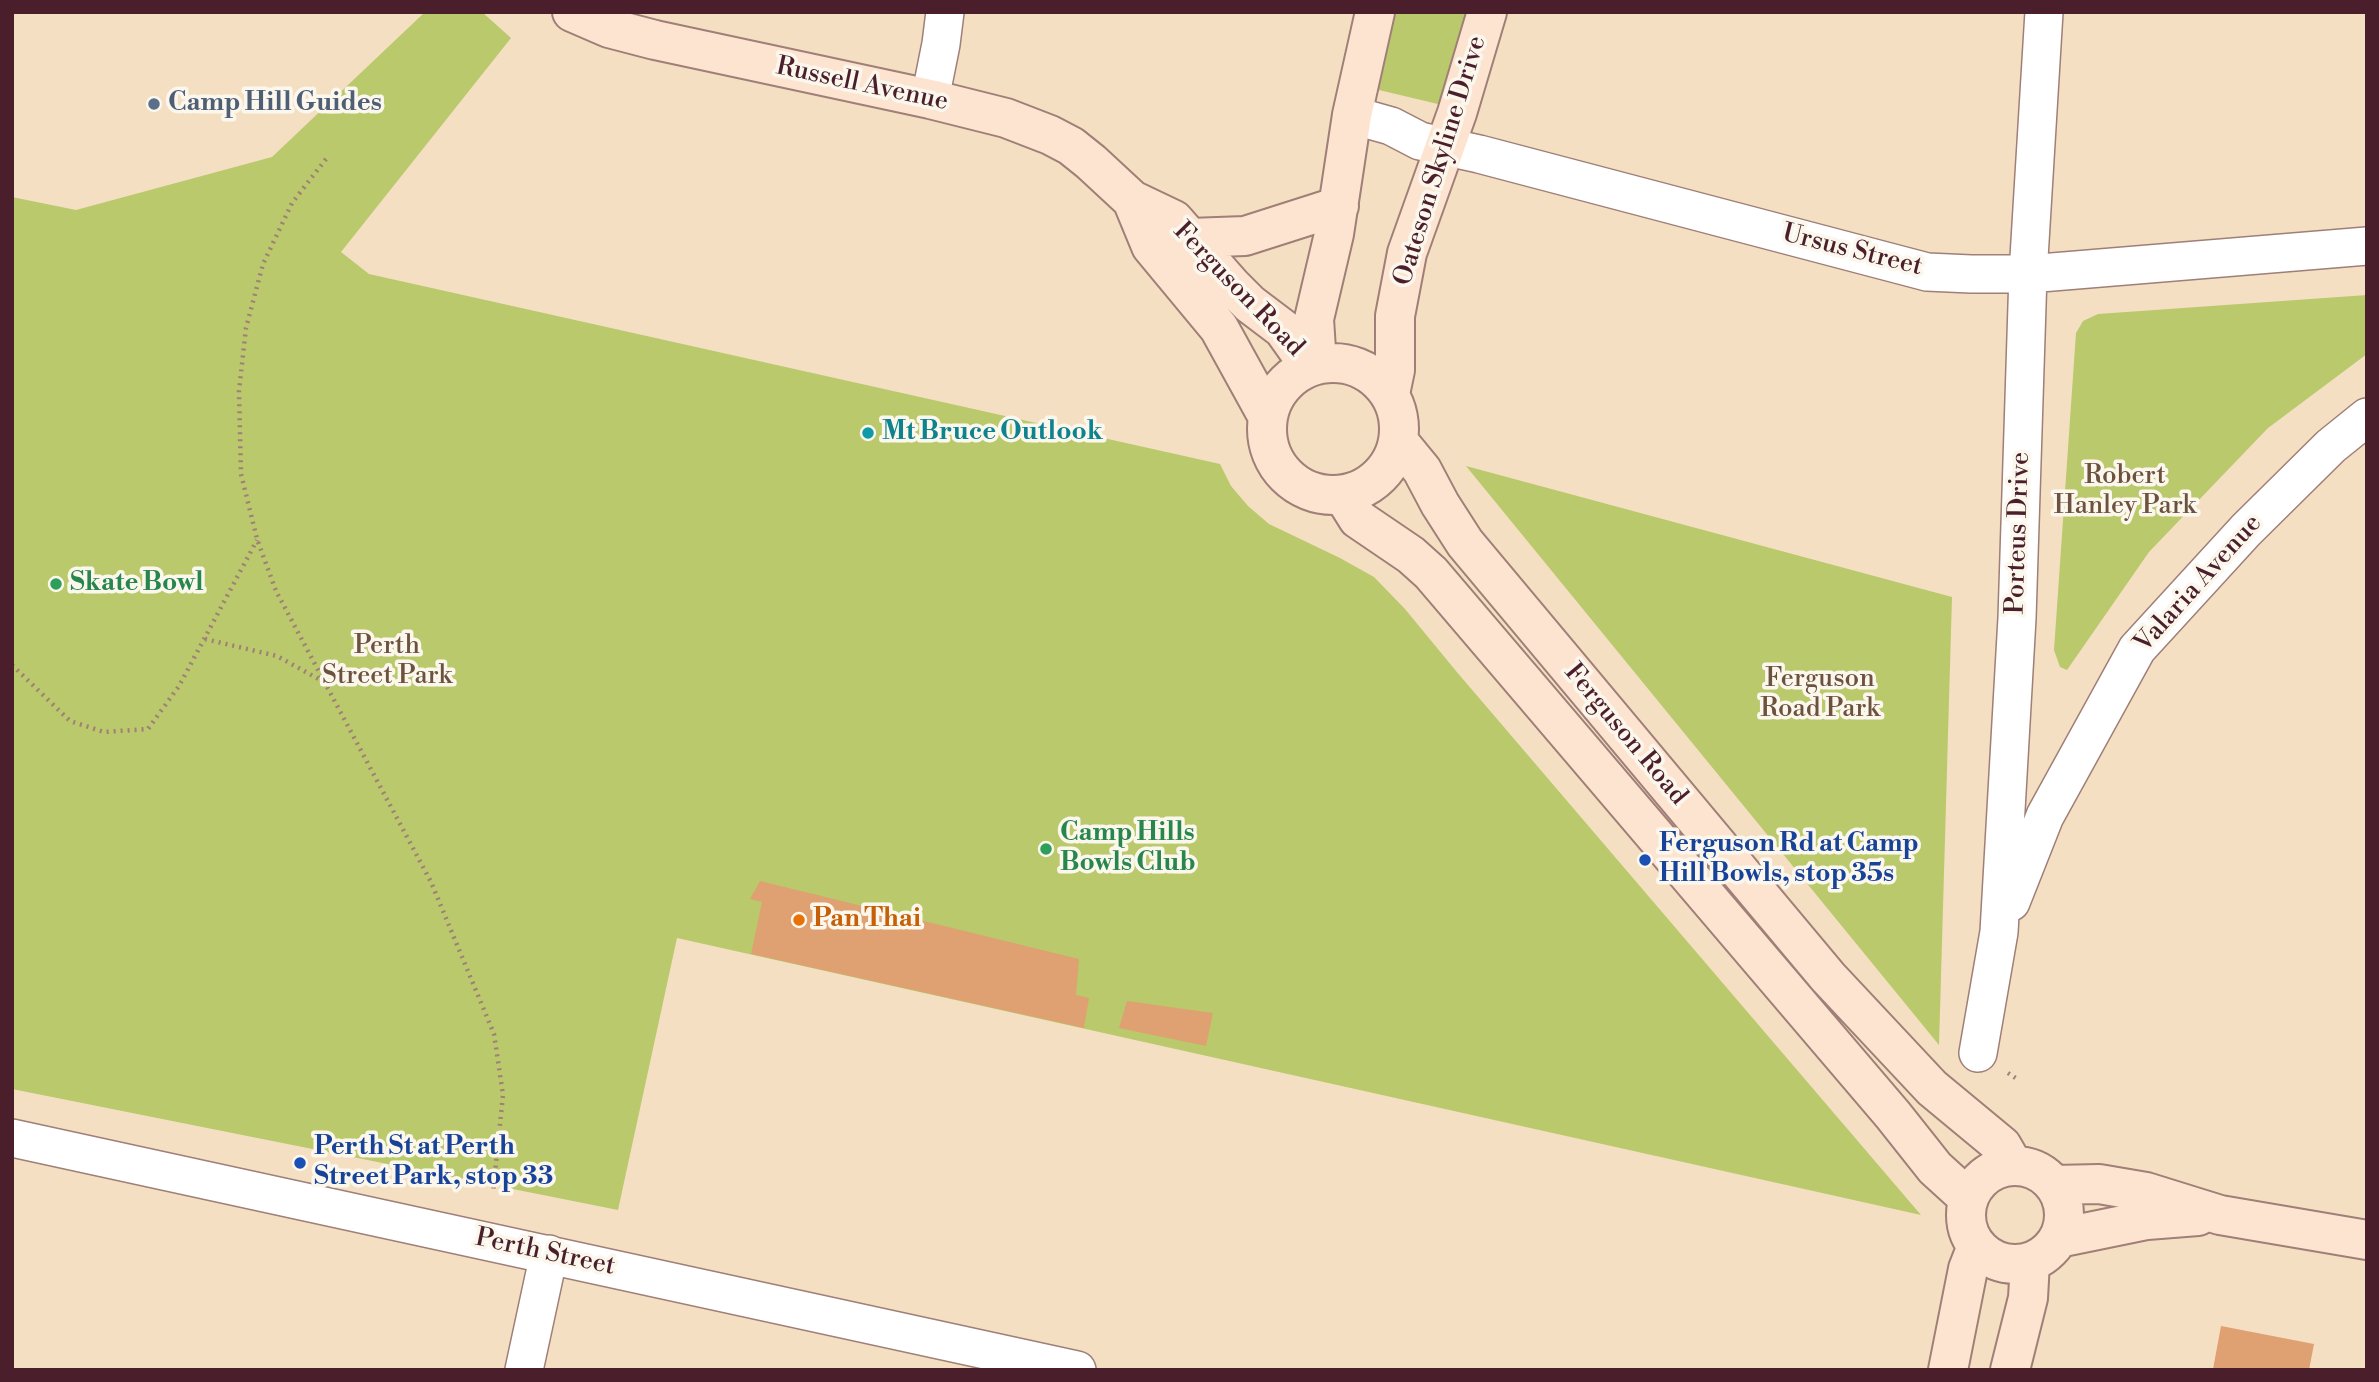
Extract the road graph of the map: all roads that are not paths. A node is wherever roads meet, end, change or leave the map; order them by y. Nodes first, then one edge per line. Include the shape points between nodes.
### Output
1 (572, 12) edge
2 (945, 12) edge
3 (1376, 12) edge
4 (1487, 12) edge
5 (2044, 12) edge
6 (930, 100) junction
7 (1352, 116) junction
8 (1446, 146) junction
9 (1132, 200) junction
10 (1339, 206) junction
11 (1190, 238) junction
12 (2367, 246) edge
13 (2028, 274) junction
14 (1313, 366) junction
15 (1390, 394) junction
16 (1268, 417) junction
17 (2367, 417) edge
18 (1399, 442) junction
19 (1343, 495) junction
20 (1999, 932) junction
21 (1978, 1053) dead end
22 (12, 1138) edge
23 (2013, 1166) junction
24 (2054, 1185) junction
25 (1968, 1198) junction
26 (2220, 1215) junction
27 (2367, 1240) edge
28 (1977, 1246) junction
29 (2045, 1250) junction
30 (550, 1254) junction
31 (524, 1370) edge
32 (1077, 1370) edge
33 (1948, 1370) edge
34 (2010, 1370) edge

1 - 6 main road, Russell Avenue via 655,40
2 - 6 street
3 - 7 main road
4 - 8 main road, Oateson Skyline Drive
5 - 13 street, Porteus Drive
6 - 9 main road, Russell Avenue via 1006,118 1050,135 1071,146
7 - 8 street, Ursus Street
7 - 10 main road
8 - 13 street, Ursus Street via 1927,272
8 - 15 main road, Oateson Skyline Drive via 1402,275
9 - 11 main road, Ferguson Road via 1174,220
9 - 16 main road, Ferguson Road via 1151,246 1219,328
10 - 11 main road via 1245,236
10 - 14 main road via 1314,319
11 - 14 main road, Ferguson Road via 1250,304 1283,329
12 - 13 street, Ursus Street
13 - 20 street, Porteus Drive via 2017,618
14 - 15 main road via 1338,363 1358,367
14 - 16 main road via 1283,387
15 - 18 main road via 1398,417
16 - 19 main road via 1267,438 1285,475 1301,488
17 - 20 street, Valaria Avenue via 2246,530 2137,649 2046,816
18 - 19 main road via 1380,477
18 - 23 main road, Ferguson Road via 1422,470 1465,543 1828,977 1932,1088 2002,1146
19 - 25 main road, Ferguson Road via 1358,519 1431,573 1935,1168
20 - 21 street, Porteus Drive
22 - 30 street, Perth Street
23 - 24 main road via 2029,1167
23 - 25 main road via 1985,1175
24 - 26 main road via 2099,1184 2146,1192
24 - 29 main road via 2064,1211 2063,1225
25 - 28 main road via 1968,1232
26 - 27 main road
26 - 29 main road via 2147,1220
28 - 29 main road via 1988,1256 2016,1265
28 - 33 main road via 1968,1269
29 - 34 main road
30 - 31 street
30 - 32 street, Perth Street

